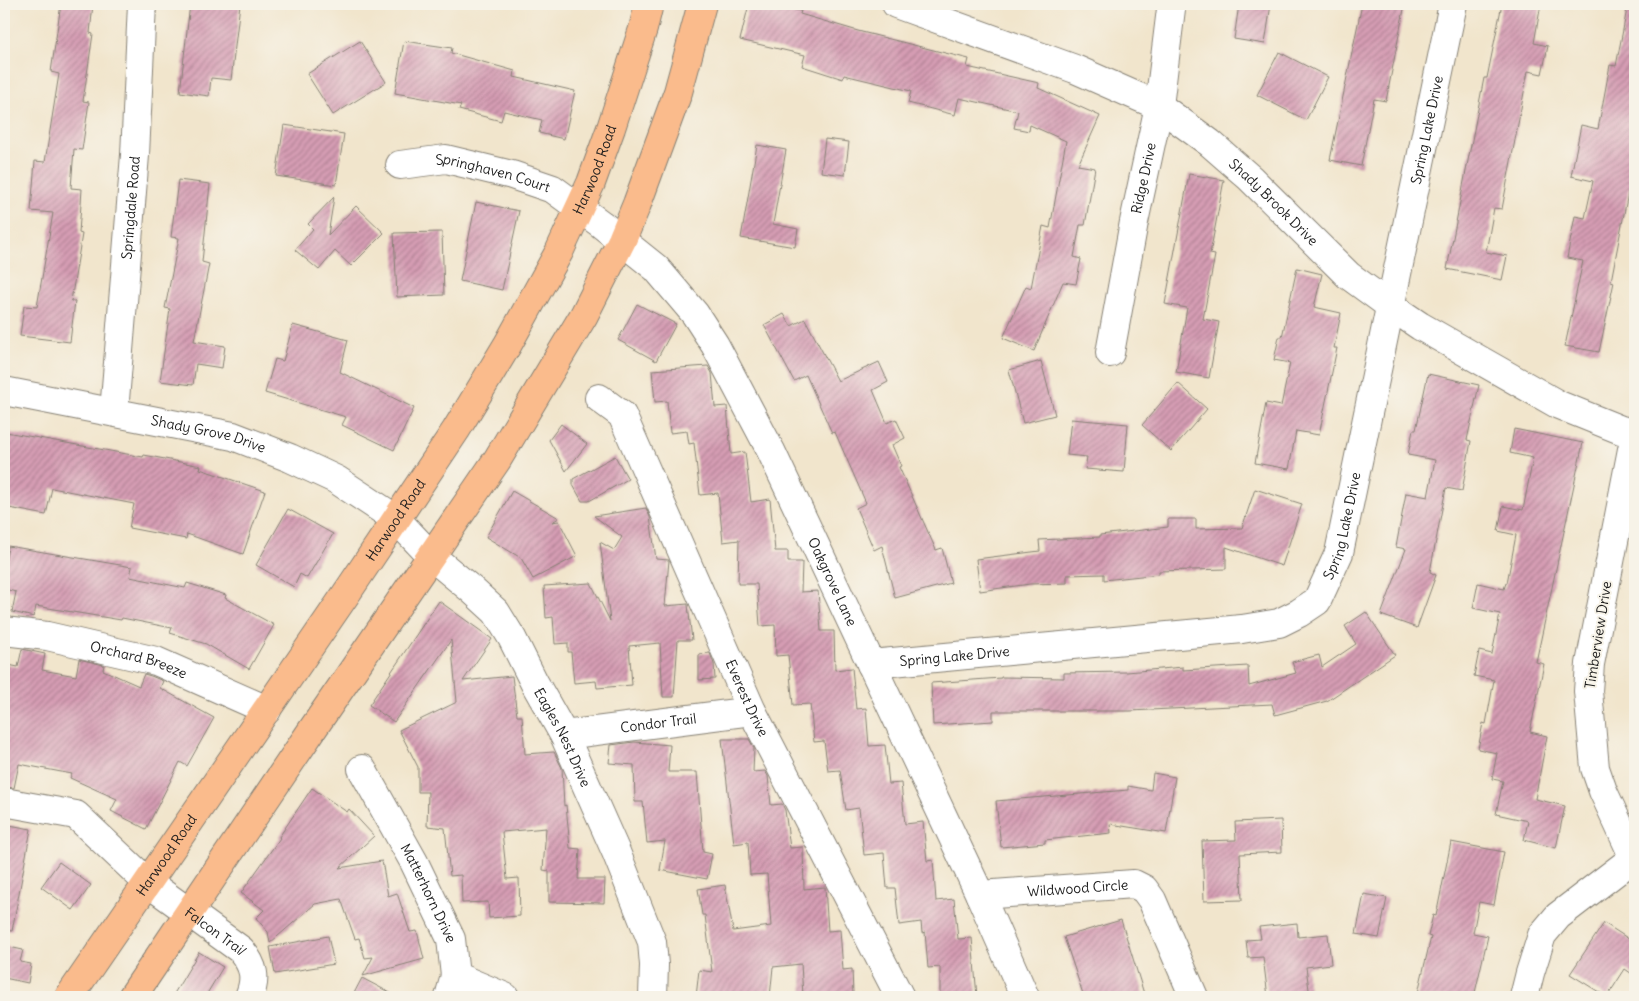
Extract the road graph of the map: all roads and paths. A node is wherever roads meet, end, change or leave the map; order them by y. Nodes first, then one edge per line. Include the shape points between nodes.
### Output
1 (142, 4) edge
2 (648, 4) edge
3 (702, 4) edge
4 (896, 4) edge
5 (1170, 4) edge
6 (1453, 4) edge
7 (1159, 106) junction
8 (400, 165) dead end
9 (579, 210) junction
10 (622, 240) junction
11 (1389, 305) junction
12 (1110, 353) dead end
13 (4, 391) edge
14 (599, 398) dead end
15 (114, 412) junction
16 (1635, 433) edge
17 (396, 519) junction
18 (431, 556) junction
19 (4, 631) edge
20 (871, 664) junction
21 (267, 710) junction
22 (752, 711) junction
23 (564, 735) junction
24 (362, 769) dead end
25 (4, 802) edge
26 (1635, 859) edge
27 (148, 882) junction
28 (980, 895) junction
29 (190, 913) junction
30 (452, 986) edge
31 (68, 997) edge
32 (132, 997) edge
33 (249, 997) edge
34 (505, 997) edge
35 (653, 997) edge
36 (900, 997) edge
37 (1026, 997) edge
38 (1194, 997) edge
39 (1524, 997) edge

1 - 15 street, Springdale Road via 135,155
2 - 9 main road, Harwood Road via 611,128
3 - 10 main road via 678,92
4 - 7 street, Shady Brook Drive via 1075,69
5 - 7 street, Ridge Drive
6 - 11 street, Spring Lake Drive
7 - 11 street, Shady Brook Drive via 1210,143 1348,275
7 - 12 street, Ridge Drive
8 - 9 street, Springhaven Court via 446,159 512,175 553,190
9 - 10 street, Oakgrove Lane
9 - 17 main road, Harwood Road via 538,294 456,430
10 - 18 main road via 553,369 497,460
10 - 20 street, Oakgrove Lane via 656,268 695,314 715,345 771,451
11 - 16 street, Shady Brook Drive via 1559,405
11 - 20 street, Spring Lake Drive via 1339,553 1317,601 1299,614 1279,623 1242,629
13 - 15 street, Shady Grove Drive
14 - 22 street, Everest Drive via 622,415
15 - 17 street, Shady Grove Drive via 233,436 337,480
16 - 26 street, Timberview Drive via 1590,664 1588,691 1595,768
17 - 18 street, Eagles Nest Drive
17 - 21 main road, Harwood Road
18 - 23 street, Eagles Nest Drive via 496,612
18 - 29 main road
19 - 21 street, Orchard Breeze via 47,636 156,661
20 - 28 street, Oakgrove Lane
21 - 27 main road, Harwood Road
22 - 23 street, Condor Trail
22 - 36 street, Everest Drive
23 - 35 street, Eagles Nest Drive via 652,942
24 - 30 street, Matterhorn Drive via 414,862 451,939
25 - 27 street via 76,816
26 - 39 street via 1558,916 1542,934
27 - 29 street, Falcon Trail
27 - 31 main road, Harwood Road
28 - 37 street, Oakgrove Lane
28 - 38 street, Wildwood Circle via 1134,884 1144,888
29 - 32 main road
29 - 33 street, Falcon Trail via 241,950 249,960 254,973
30 - 34 street, Matterhorn Drive

